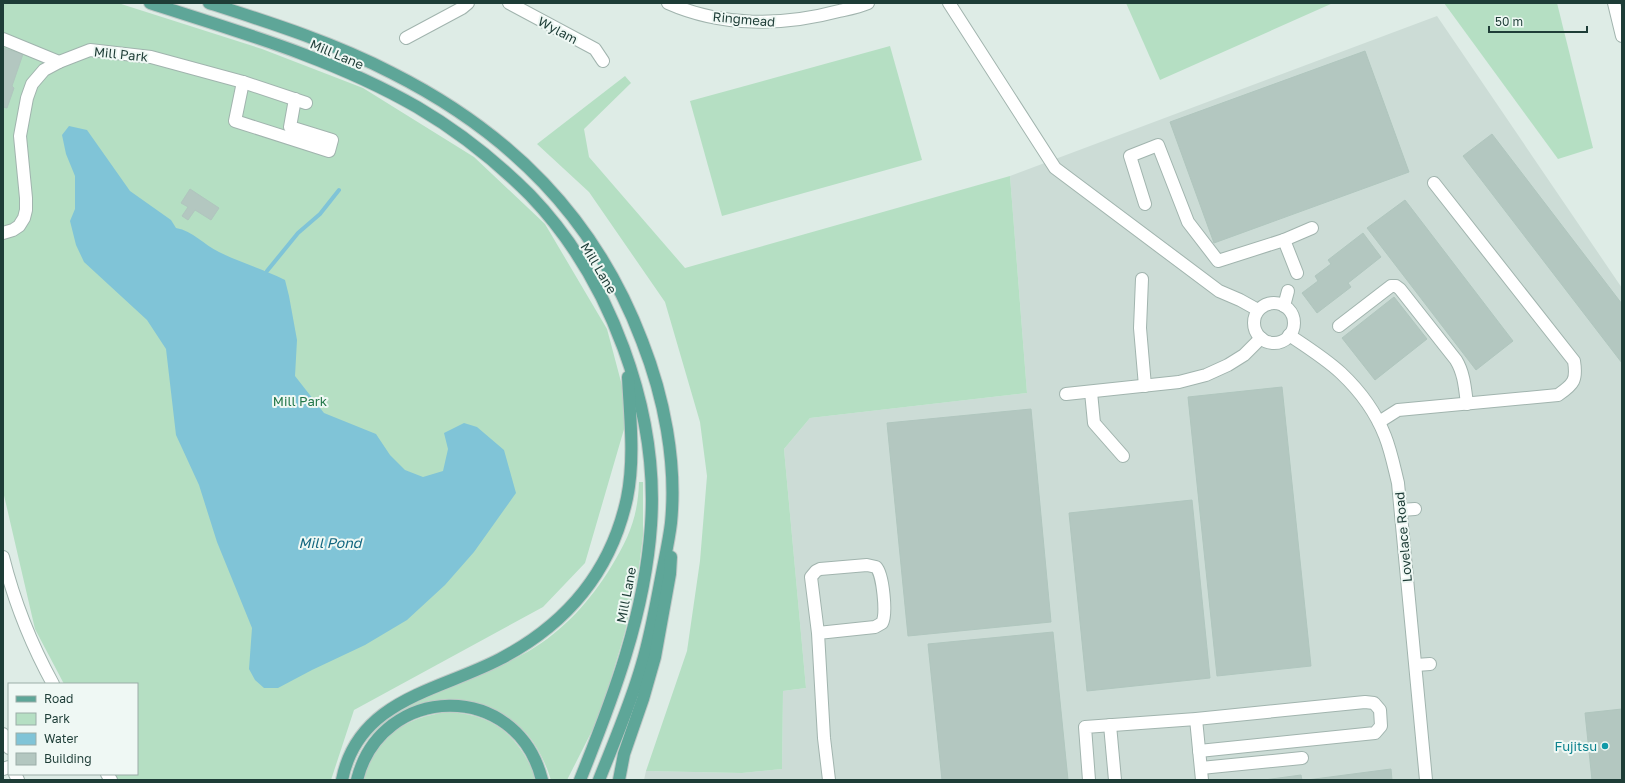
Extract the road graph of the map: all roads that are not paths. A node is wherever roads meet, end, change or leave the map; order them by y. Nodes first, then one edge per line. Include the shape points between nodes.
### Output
1 (150, 3) edge
2 (209, 3) edge
3 (468, 3) edge
4 (509, 3) edge
5 (668, 3) edge
6 (868, 3) edge
7 (949, 3) edge
8 (1614, 3) edge
9 (1622, 36) edge
10 (406, 38) dead end
11 (3, 40) edge
12 (603, 61) dead end
13 (59, 62) junction
14 (243, 82) junction
15 (1434, 183) dead end
16 (1145, 204) dead end
17 (1312, 228) dead end
18 (3, 233) edge
19 (1284, 240) junction
20 (1297, 272) dead end
21 (1142, 279) dead end
22 (1288, 291) dead end
23 (1284, 306) junction
24 (1258, 310) junction
25 (1339, 326) dead end
26 (1289, 335) junction
27 (1261, 338) junction
28 (626, 353) junction
29 (1145, 386) junction
30 (1091, 392) junction
31 (1066, 394) dead end
32 (1467, 404) junction
33 (1379, 422) junction
34 (1123, 456) dead end
35 (1415, 509) dead end
36 (1401, 510) junction
37 (671, 524) junction
38 (3, 557) edge
39 (818, 633) junction
40 (1430, 664) dead end
41 (1416, 665) junction
42 (52, 683) edge
43 (1196, 719) junction
44 (1110, 725) junction
45 (3, 734) edge
46 (8, 746) edge
47 (1199, 751) junction
48 (1302, 758) dead end
49 (1202, 774) edge
50 (342, 780) edge
51 (357, 780) edge
52 (542, 780) edge
53 (580, 780) edge
54 (599, 780) edge
55 (619, 780) edge
56 (829, 780) edge
57 (1089, 780) edge
58 (1115, 780) edge
59 (1426, 780) edge

1 - 28 main road, Mill Lane via 300,53 356,77 416,107 483,153 530,196 562,234 602,300
2 - 37 main road, Mill Lane via 310,38 419,87 474,121 539,177 581,228 600,256 625,301 648,356 665,414 671,466
3 - 10 street
4 - 12 street, Wylam via 595,49
5 - 6 street, Ringmead via 685,11 714,17 765,23 826,15
7 - 24 street via 1055,168 1219,291
8 - 9 street
11 - 13 street
13 - 14 street, Mill Park via 90,50 110,51 151,57
13 - 18 street, Mill Park via 44,70 32,84 27,98 20,136 26,210 19,226
14 - 14 street, Mill Park via 300,101 290,127 332,140 329,151 235,121
15 - 32 street via 1574,361 1576,374 1569,388 1558,395
16 - 19 street via 1130,156 1158,144 1188,222 1218,261
17 - 19 street
19 - 20 street
21 - 29 street via 1140,328
22 - 23 street
23 - 24 street via 1267,304
23 - 26 street via 1293,319
24 - 27 street via 1254,325
25 - 32 street via 1391,286 1396,286 1456,360 1464,383
26 - 27 street via 1279,342
26 - 33 street, Lovelace Road via 1341,373
27 - 29 street via 1244,355 1206,375 1179,382
28 - 50 main road via 631,428 630,480 623,515 606,559 594,580 559,618 516,650 485,667 406,699 379,718 369,726 356,744
28 - 53 main road, Mill Lane via 641,407 648,454 651,499 649,545 632,637 609,707
29 - 30 street
30 - 31 street
30 - 34 street via 1094,423
32 - 33 street via 1398,410
33 - 36 street, Lovelace Road via 1398,483
35 - 36 street
36 - 41 street, Lovelace Road
37 - 54 main road, Mill Lane via 642,666
37 - 55 main road via 670,574 654,657 643,700 624,754
38 - 42 street via 28,634
39 - 39 street via 812,574 820,569 876,566 881,574 884,616 882,623 875,627
39 - 56 street
40 - 41 street
41 - 59 street, Lovelace Road
43 - 44 street
43 - 47 street
43 - 47 street via 1365,702 1374,703 1380,710 1381,726 1375,733
44 - 57 street via 1085,727
44 - 58 street
45 - 46 street
47 - 49 street
48 - 49 street
51 - 52 main road via 368,753 391,726 419,711 455,705 486,712 508,724 529,747

